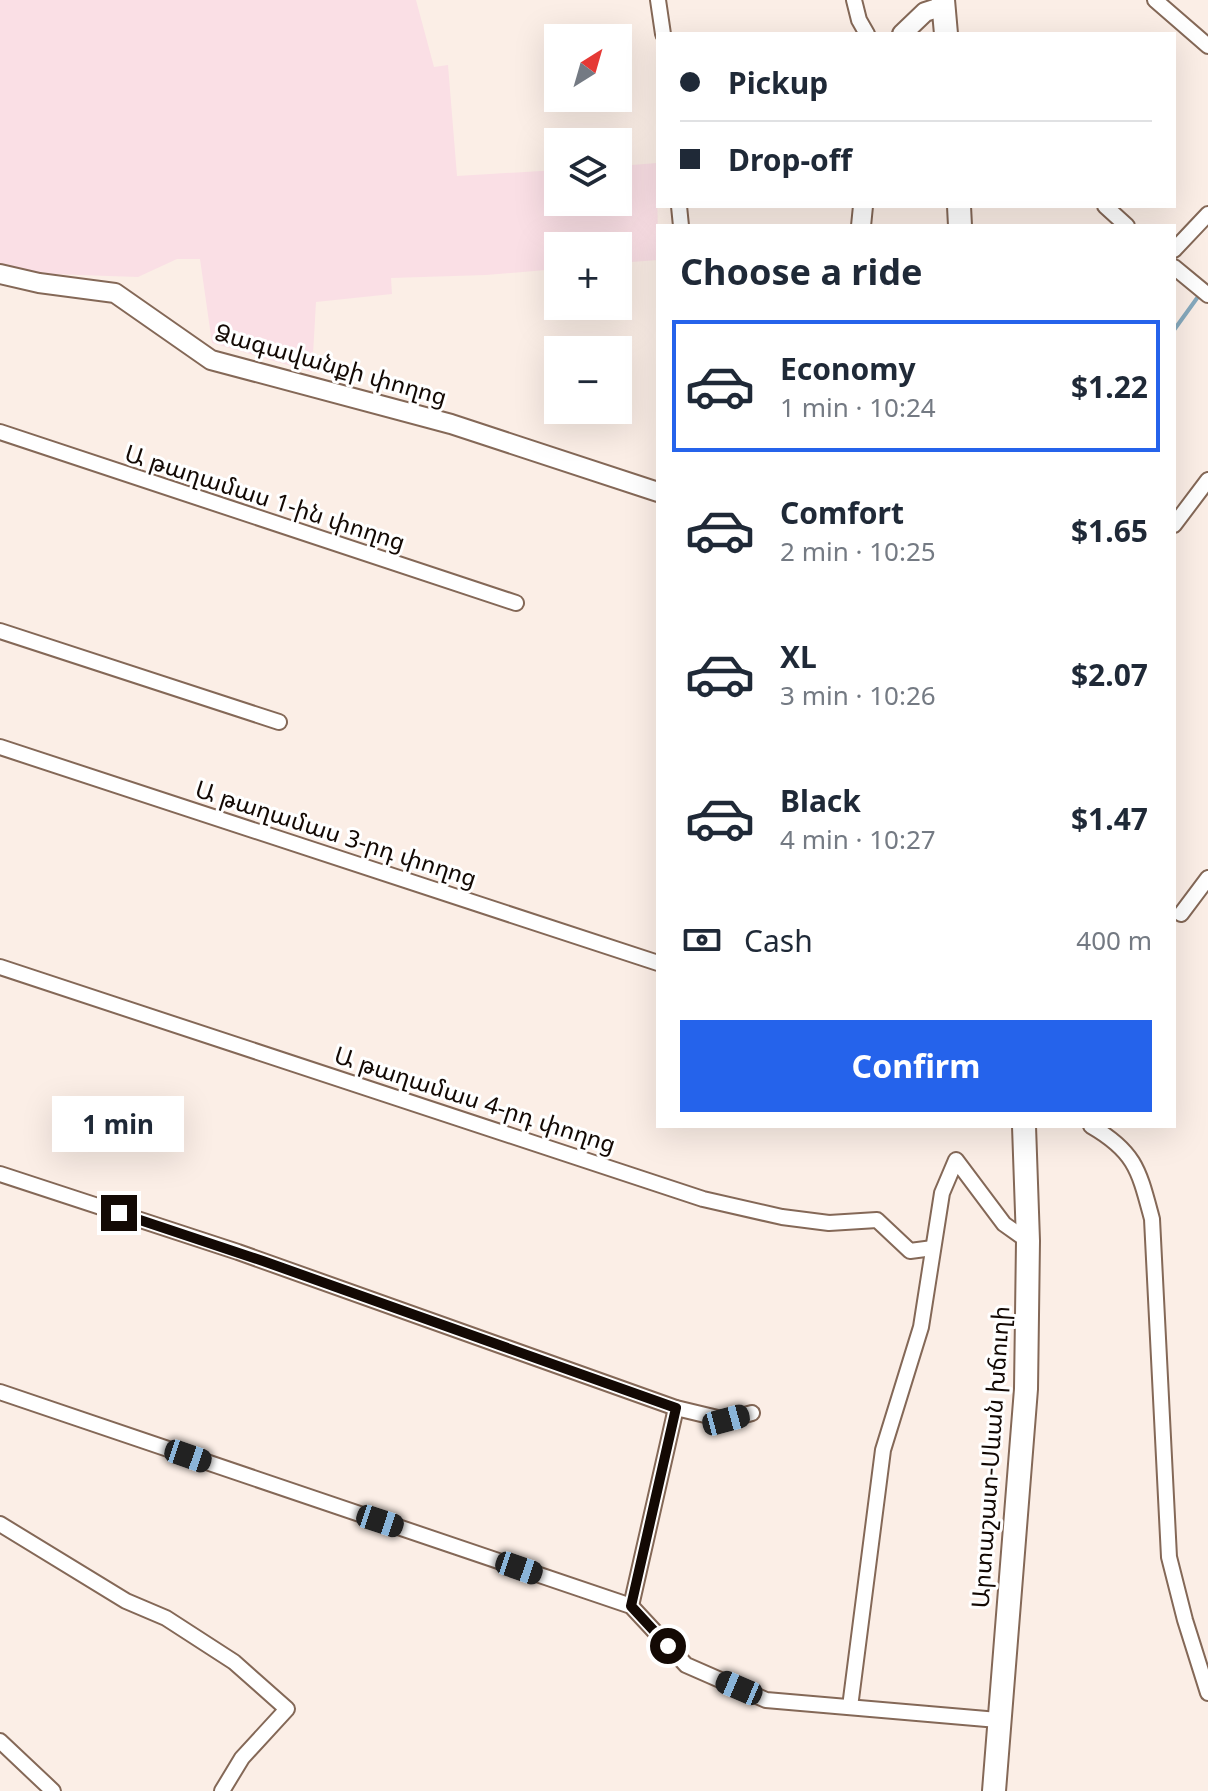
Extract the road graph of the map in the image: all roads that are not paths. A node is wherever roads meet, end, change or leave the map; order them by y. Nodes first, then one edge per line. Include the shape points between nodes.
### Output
1 (658, 0) edge
2 (854, 0) edge
3 (1155, 0) edge
4 (944, 3) edge
5 (663, 32) edge
6 (866, 32) edge
7 (904, 32) edge
8 (946, 32) edge
9 (1208, 46) edge
10 (1107, 208) edge
11 (1208, 214) edge
12 (1125, 224) edge
13 (1176, 248) edge
14 (1176, 269) edge
15 (0, 274) edge
16 (1208, 295) edge
17 (0, 432) edge
18 (1208, 480) edge
19 (656, 491) edge
20 (1176, 522) edge
21 (516, 603) dead end
22 (0, 631) edge
23 (279, 722) dead end
24 (0, 747) edge
25 (1208, 878) edge
26 (1181, 914) dead end
27 (656, 962) edge
28 (0, 967) edge
29 (1024, 1128) edge
30 (1095, 1128) edge
31 (0, 1174) edge
32 (1028, 1241) junction
33 (933, 1248) junction
34 (0, 1392) edge
35 (676, 1408) junction
36 (752, 1413) dead end
37 (0, 1524) edge
38 (631, 1606) junction
39 (1208, 1693) edge
40 (850, 1707) junction
41 (998, 1720) junction
42 (0, 1741) edge
43 (53, 1791) edge
44 (222, 1791) edge
45 (994, 1791) edge

1 - 5 street
2 - 6 street
3 - 9 street
4 - 7 street
4 - 8 main road
10 - 12 street
11 - 13 street
14 - 16 street
15 - 19 street, Ձագավանքի փողոց via 115,293 211,360 451,424
17 - 21 street, Ա թաղամաս 1-ին փողոց
18 - 20 street
22 - 23 street
24 - 27 street, Ա թաղամաս 3-րդ փողոց
25 - 26 street
28 - 33 street, Ա թաղամաս 4-րդ փողոց via 703,1199 829,1223 877,1220 910,1251
29 - 32 main road, Արտաշատ-Սևան խճուղի
30 - 39 street via 1127,1153 1139,1173 1152,1219 1169,1557
31 - 35 street via 238,1252
32 - 33 street via 1004,1224 956,1160 942,1193
32 - 41 main road, Արտաշատ-Սևան խճուղի via 1026,1389
33 - 40 street via 921,1327 883,1450
34 - 38 street
35 - 36 street via 726,1420
35 - 38 street
37 - 44 street via 126,1601 166,1618 234,1662 287,1709 242,1758
38 - 40 street via 686,1665 767,1700
40 - 41 street
41 - 45 main road, Արտաշատ-Սևան խճուղի
42 - 43 street

